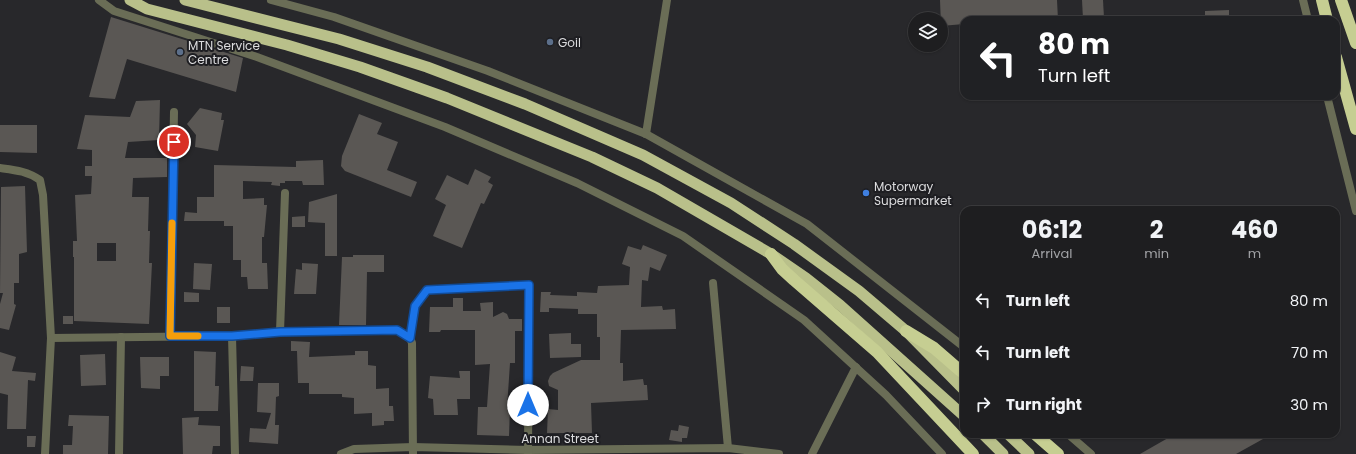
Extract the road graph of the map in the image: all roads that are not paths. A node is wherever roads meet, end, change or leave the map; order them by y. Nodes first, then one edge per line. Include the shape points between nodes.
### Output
1 (99, 0) edge
2 (130, 0) edge
3 (184, 0) edge
4 (271, 0) edge
5 (667, 0) edge
6 (1303, 0) edge
7 (1322, 0) edge
8 (1341, 0) edge
9 (1307, 16) edge
10 (1326, 16) edge
11 (1356, 43) edge
12 (1340, 71) edge
13 (1328, 100) edge
14 (174, 112) dead end
15 (1356, 129) edge
16 (646, 134) junction
17 (0, 168) edge
18 (285, 194) dead end
19 (1356, 211) edge
20 (771, 254) junction
21 (713, 282) dead end
22 (906, 331) junction
23 (280, 332) junction
24 (170, 336) junction
25 (232, 336) junction
26 (121, 337) junction
27 (51, 338) junction
28 (410, 338) junction
29 (960, 344) edge
30 (856, 367) junction
31 (960, 371) edge
32 (960, 386) edge
33 (960, 412) edge
34 (987, 438) edge
35 (1012, 438) edge
36 (1040, 438) edge
37 (1073, 438) edge
38 (728, 448) junction
39 (413, 451) edge
40 (528, 452) edge
41 (45, 454) edge
42 (119, 454) edge
43 (235, 454) edge
44 (341, 454) edge
45 (779, 454) edge
46 (812, 454) edge
47 (942, 454) edge
48 (973, 454) edge
49 (1004, 454) edge
50 (1029, 454) edge
51 (1058, 454) edge
52 (1091, 454) edge

1 - 30 street via 114,10 257,57 437,124 577,183 683,236 804,320
2 - 20 highway via 147,9 287,45 360,67 447,98 592,157 657,188
3 - 22 highway via 339,39 427,67 525,104 643,155 731,203 794,244 859,291
4 - 16 street via 334,17 488,70
5 - 16 street
6 - 9 street
7 - 10 highway
8 - 11 highway
12 - 15 highway
13 - 19 street
14 - 24 street
16 - 29 street via 807,224
17 - 27 street via 19,170 40,180
18 - 23 street
20 - 33 highway via 840,305
20 - 48 highway via 782,269 876,352
21 - 38 street
22 - 31 highway via 934,348
22 - 32 highway
23 - 25 street
23 - 28 street via 397,330
24 - 25 street
24 - 26 street
25 - 43 street
26 - 27 street
26 - 42 street
27 - 41 street
28 - 39 street
28 - 40 street via 415,306 427,290 529,285
30 - 46 street
30 - 47 street
34 - 49 highway
35 - 50 highway
36 - 51 highway
37 - 52 street
38 - 40 street, Annan Street
38 - 45 street, Annan Street
39 - 40 street, Annan Street
39 - 44 street, Annan Street via 354,449

